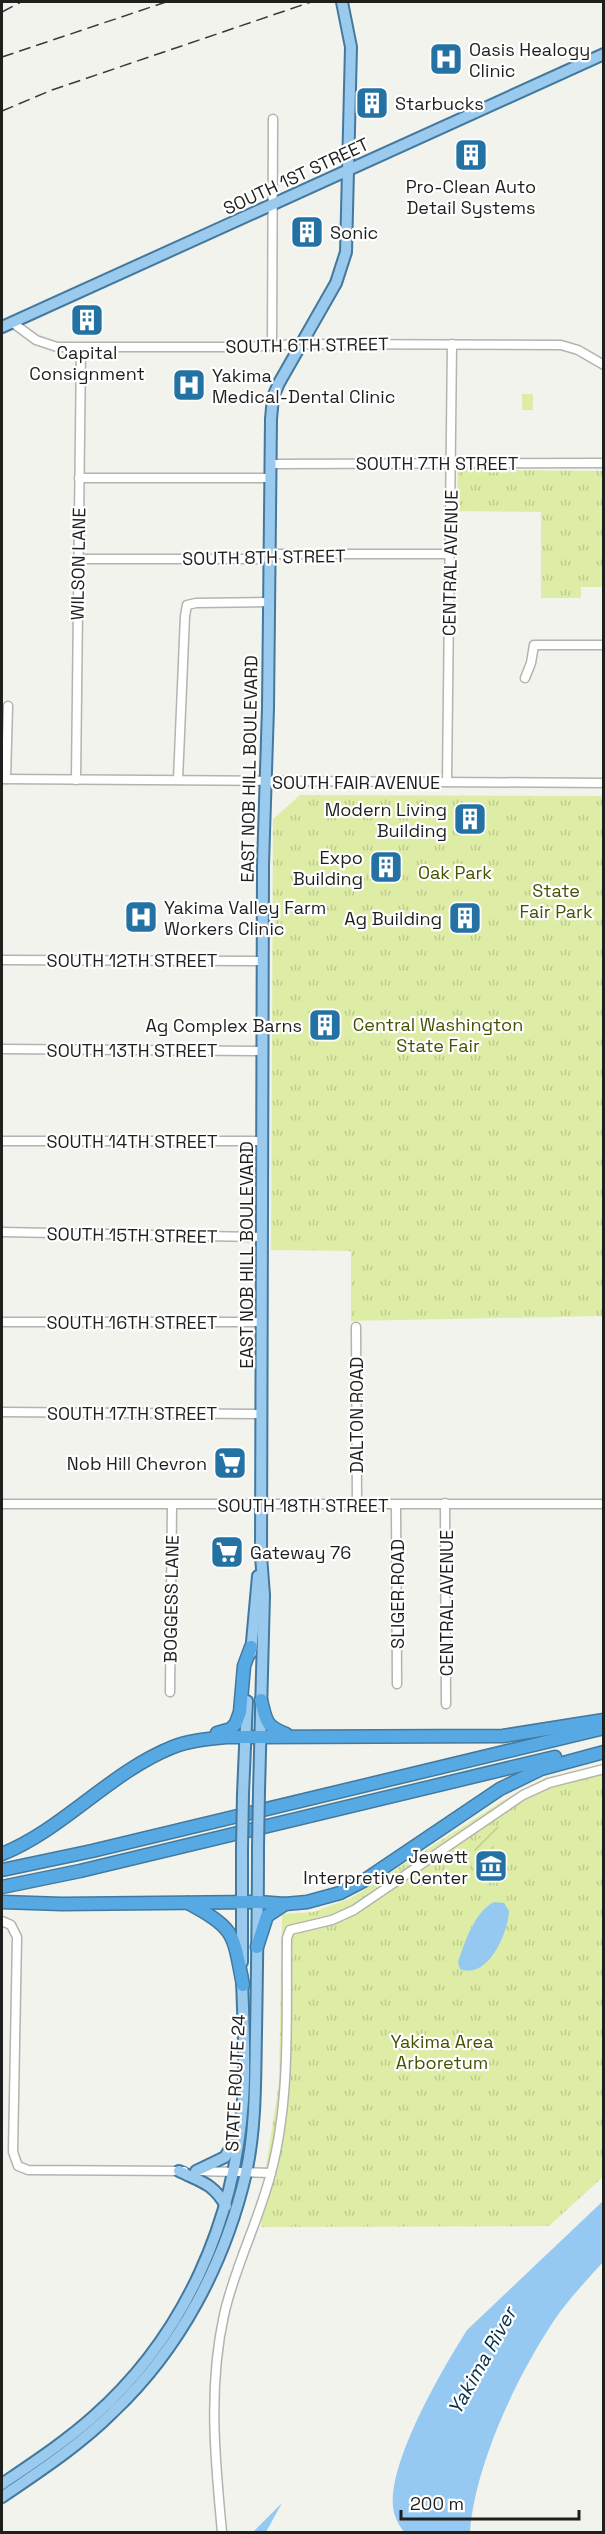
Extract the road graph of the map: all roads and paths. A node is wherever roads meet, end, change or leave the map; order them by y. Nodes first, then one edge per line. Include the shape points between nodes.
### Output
1 (342, 2) edge
2 (603, 54) edge
3 (273, 118) dead end
4 (348, 170) junction
5 (272, 204) junction
6 (13, 323) junction
7 (2, 327) edge
8 (272, 344) junction
9 (302, 344) junction
10 (452, 344) junction
11 (81, 348) junction
12 (603, 365) edge
13 (452, 463) junction
14 (603, 463) edge
15 (270, 464) junction
16 (79, 478) junction
17 (270, 478) junction
18 (449, 554) junction
19 (269, 557) junction
20 (78, 559) junction
21 (269, 602) junction
22 (603, 645) edge
23 (525, 678) dead end
24 (8, 706) dead end
25 (4, 779) edge
26 (76, 780) junction
27 (178, 780) junction
28 (267, 781) junction
29 (447, 782) junction
30 (603, 783) edge
31 (2, 960) edge
32 (263, 961) junction
33 (2, 1049) edge
34 (262, 1051) junction
35 (2, 1141) edge
36 (263, 1141) junction
37 (2, 1232) edge
38 (262, 1237) junction
39 (2, 1322) edge
40 (262, 1323) junction
41 (356, 1327) dead end
42 (2, 1412) edge
43 (262, 1414) junction
44 (445, 1503) junction
45 (2, 1504) edge
46 (261, 1504) junction
47 (357, 1504) junction
48 (396, 1504) junction
49 (603, 1504) edge
50 (172, 1505) junction
51 (261, 1556) junction
52 (251, 1647) junction
53 (397, 1684) dead end
54 (170, 1692) dead end
55 (261, 1700) junction
56 (446, 1704) dead end
57 (603, 1720) edge
58 (603, 1728) edge
59 (244, 1737) junction
60 (260, 1737) junction
61 (293, 1737) junction
62 (193, 1740) junction
63 (603, 1746) edge
64 (603, 1752) edge
65 (603, 1769) edge
66 (2, 1854) edge
67 (2, 1870) edge
68 (2, 1887) edge
69 (2, 1902) edge
70 (187, 1902) junction
71 (241, 1902) junction
72 (258, 1902) junction
73 (285, 1904) junction
74 (2, 1921) edge
75 (257, 1947) junction
76 (243, 1985) junction
77 (239, 2135) junction
78 (179, 2171) junction
79 (196, 2171) junction
80 (234, 2172) junction
81 (246, 2172) junction
82 (271, 2173) junction
83 (226, 2206) junction
84 (21, 2477) junction
85 (2, 2484) edge
86 (2, 2497) edge
87 (222, 2532) edge

1 - 4 main road, EAST NOB HILL BOULEVARD via 349,28
2 - 4 main road, SOUTH 1ST STREET
3 - 5 street
4 - 5 main road, SOUTH 1ST STREET
4 - 9 main road, EAST NOB HILL BOULEVARD via 343,268
5 - 6 main road, SOUTH 1ST STREET
5 - 8 street
6 - 7 main road, SOUTH 1ST STREET
6 - 11 street, SOUTH 6TH STREET via 46,345
8 - 9 street, SOUTH 6TH STREET
8 - 11 street, SOUTH 6TH STREET
9 - 10 street, SOUTH 6TH STREET
9 - 15 main road, EAST NOB HILL BOULEVARD via 273,397
10 - 12 street, SOUTH 6TH STREET via 561,345
10 - 13 street, CENTRAL AVENUE
11 - 16 street, WILSON LANE
13 - 14 street, SOUTH 7TH STREET
13 - 15 street, SOUTH 7TH STREET
13 - 18 street, CENTRAL AVENUE
15 - 17 main road, EAST NOB HILL BOULEVARD
16 - 17 street
16 - 20 street, WILSON LANE
17 - 19 main road, EAST NOB HILL BOULEVARD
18 - 19 street, SOUTH 8TH STREET
18 - 29 street, CENTRAL AVENUE
19 - 20 street, SOUTH 8TH STREET
19 - 21 main road, EAST NOB HILL BOULEVARD
20 - 26 street, WILSON LANE
21 - 27 street via 187,605
21 - 28 main road, EAST NOB HILL BOULEVARD
22 - 23 street via 534,645
24 - 25 street
25 - 26 street, SOUTH FAIR AVENUE
26 - 27 street, SOUTH FAIR AVENUE
27 - 28 street, SOUTH FAIR AVENUE
28 - 29 street, SOUTH FAIR AVENUE
28 - 32 main road, EAST NOB HILL BOULEVARD
29 - 30 street, SOUTH FAIR AVENUE
31 - 32 street, SOUTH 12TH STREET
32 - 34 main road, EAST NOB HILL BOULEVARD
33 - 34 street, SOUTH 13TH STREET
34 - 36 main road, EAST NOB HILL BOULEVARD
35 - 36 street, SOUTH 14TH STREET
36 - 38 main road, EAST NOB HILL BOULEVARD
37 - 38 street, SOUTH 15TH STREET
38 - 40 main road, EAST NOB HILL BOULEVARD
39 - 40 street, SOUTH 16TH STREET
40 - 43 main road, EAST NOB HILL BOULEVARD
41 - 47 street, DALTON ROAD
42 - 43 street, SOUTH 17TH STREET
43 - 46 main road, EAST NOB HILL BOULEVARD
44 - 48 street, SOUTH 18TH STREET
44 - 49 street, SOUTH 18TH STREET
44 - 56 street, CENTRAL AVENUE
45 - 50 street, SOUTH 18TH STREET
46 - 47 street, SOUTH 18TH STREET
46 - 50 street, SOUTH 18TH STREET
46 - 51 main road, EAST NOB HILL BOULEVARD
47 - 48 street, SOUTH 18TH STREET
48 - 53 street, SLIGER ROAD
50 - 54 street, BOGGESS LANE
51 - 52 main road, EAST NOB HILL BOULEVARD
51 - 55 main road, EAST NOB HILL BOULEVARD
52 - 59 main road, EAST NOB HILL BOULEVARD
52 - 62 highway via 244,1666 236,1723 231,1730
55 - 60 main road, EAST NOB HILL BOULEVARD
55 - 61 highway via 267,1722
57 - 61 highway via 503,1737
58 - 67 highway
59 - 60 highway
59 - 62 highway
59 - 71 main road, EAST NOB HILL BOULEVARD, bridge
60 - 61 highway
60 - 72 main road, EAST NOB HILL BOULEVARD, bridge
62 - 66 highway via 154,1756 32,1840
63 - 68 highway
64 - 73 highway via 541,1769 500,1789 340,1893
65 - 82 street via 535,1789 354,1910 290,1930 283,2104
69 - 70 highway
70 - 71 highway
70 - 76 highway via 226,1926 235,1943
71 - 72 highway
71 - 76 main road, STATE ROUTE 24
72 - 73 highway
72 - 75 main road, STATE ROUTE 24
73 - 75 highway via 267,1916
74 - 78 street via 11,1925 16,1937 13,2152 18,2166 28,2170
75 - 81 main road, STATE ROUTE 24 via 255,2102
76 - 77 main road, STATE ROUTE 24 via 244,2062
77 - 79 main road via 225,2157
77 - 80 main road, STATE ROUTE 24
78 - 79 street
78 - 83 main road via 207,2183
79 - 80 street
80 - 81 street
80 - 83 main road, STATE ROUTE 24
81 - 82 street
81 - 84 main road, STATE ROUTE 24 via 208,2282 174,2340 113,2412 76,2444
82 - 87 street via 224,2315 214,2413
83 - 84 main road, STATE ROUTE 24 via 183,2308 151,2355 95,2415
84 - 85 main road, STATE ROUTE 24
84 - 86 main road, STATE ROUTE 24

